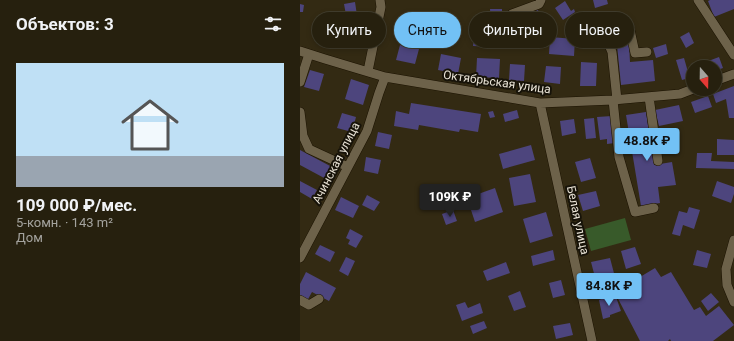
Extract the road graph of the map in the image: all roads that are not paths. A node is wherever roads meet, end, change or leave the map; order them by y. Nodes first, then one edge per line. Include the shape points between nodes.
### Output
1 (380, 0) edge
2 (541, 0) edge
3 (698, 0) edge
4 (517, 12) edge
5 (300, 51) edge
6 (647, 52) dead end
7 (309, 54) junction
8 (734, 55) edge
9 (368, 71) junction
10 (734, 74) edge
11 (385, 77) junction
12 (722, 78) edge
13 (300, 82) edge
14 (686, 92) edge
15 (649, 97) junction
16 (615, 100) junction
17 (540, 103) junction
18 (300, 112) edge
19 (658, 161) dead end
20 (348, 167) junction
21 (654, 208) dead end
22 (734, 240) edge
23 (300, 257) edge
24 (319, 299) dead end
25 (300, 300) edge
26 (734, 302) edge
27 (592, 341) edge

1 - 9 street via 381,7
2 - 4 street via 539,4
3 - 8 street
5 - 7 street, Октябрьская улица
6 - 16 street via 635,53 630,30 609,34
7 - 9 street, Октябрьская улица
7 - 13 street
9 - 11 street, Октябрьская улица
10 - 12 street
11 - 17 street, Октябрьская улица
11 - 20 street, Ачинская улица via 367,131
14 - 15 street, Октябрьская улица
15 - 16 street, Октябрьская улица
15 - 19 street
16 - 17 street, Октябрьская улица
16 - 21 street via 619,158 635,212
17 - 27 street, Белая улица
18 - 20 street via 303,136 309,149
20 - 23 street, Ачинская улица
22 - 26 street via 726,269 727,285
24 - 25 street via 309,305

